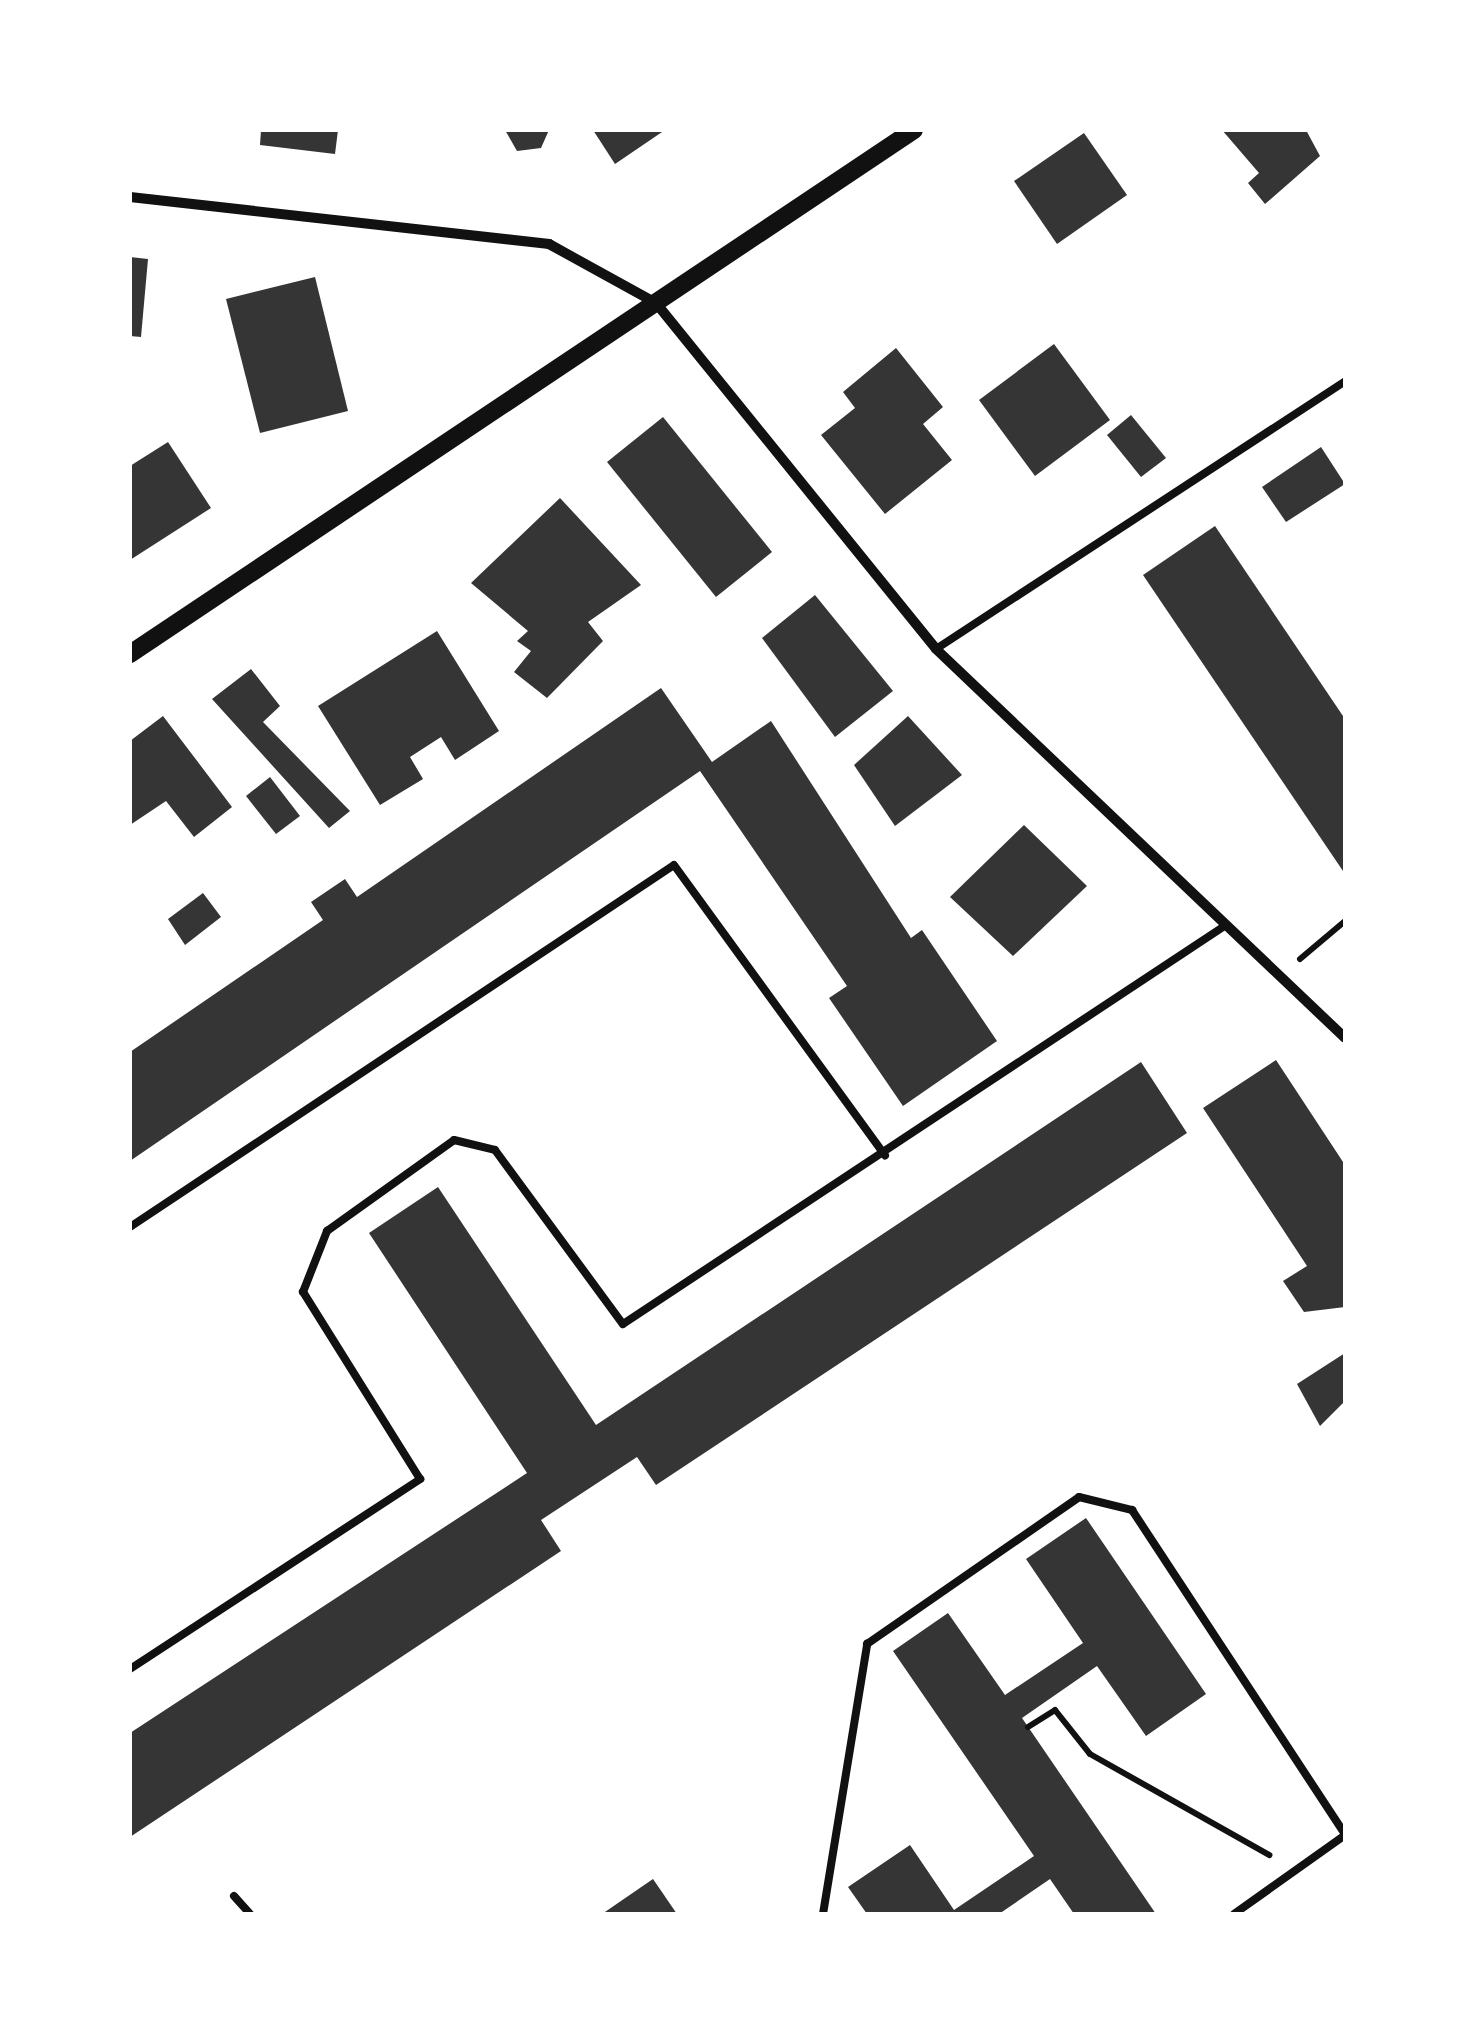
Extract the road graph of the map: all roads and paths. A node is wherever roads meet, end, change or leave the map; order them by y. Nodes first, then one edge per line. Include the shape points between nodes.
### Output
1 (914, 130) edge
2 (130, 197) edge
3 (656, 303) junction
4 (1345, 381) edge
5 (936, 649) junction
6 (130, 654) edge
7 (1345, 921) edge
8 (1223, 927) junction
9 (1276, 979) junction
10 (1345, 1038) edge
11 (884, 1155) junction
12 (130, 1227) edge
13 (130, 1669) edge
14 (1028, 1727) dead end
15 (1345, 1834) edge
16 (1296, 1870) junction
17 (234, 1896) dead end
18 (250, 1914) edge
19 (823, 1914) edge
20 (1234, 1914) edge

1 - 3 street
2 - 3 street via 549,244
3 - 5 street
3 - 6 street
4 - 5 lane
5 - 8 street
7 - 9 path
8 - 9 street
8 - 11 lane
9 - 10 street
11 - 12 lane via 674,866
11 - 13 lane via 624,1324 495,1150 454,1140 327,1231 303,1292 420,1479
14 - 16 path via 1055,1710 1090,1754
15 - 16 lane
15 - 19 lane via 1132,1510 1079,1497 867,1644
16 - 20 lane
17 - 18 lane

